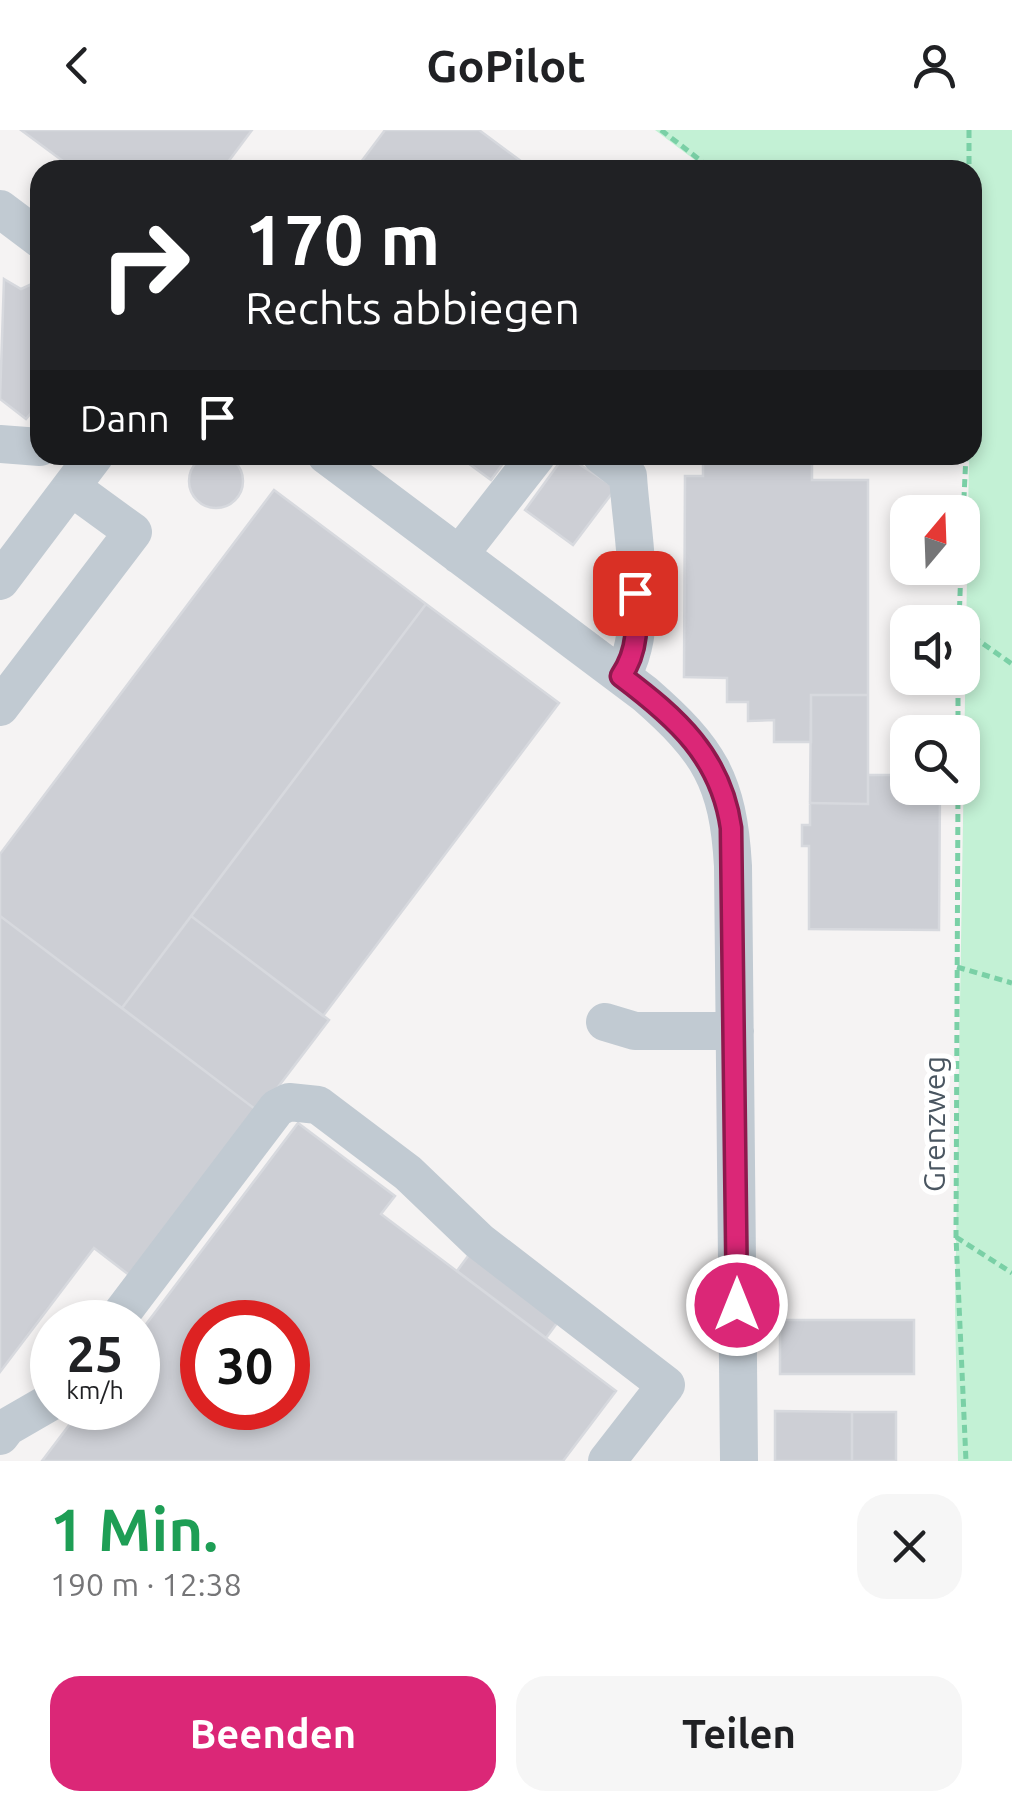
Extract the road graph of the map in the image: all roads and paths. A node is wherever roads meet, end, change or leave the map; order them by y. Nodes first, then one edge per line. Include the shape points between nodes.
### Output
1 (661, 130) edge
2 (969, 130) edge
3 (700, 160) edge
4 (969, 160) edge
5 (0, 209) edge
6 (30, 232) edge
7 (0, 444) edge
8 (30, 446) edge
9 (339, 465) edge
10 (529, 465) edge
11 (614, 465) edge
12 (966, 465) edge
13 (78, 467) edge
14 (964, 495) edge
15 (460, 555) junction
16 (0, 581) edge
17 (980, 640) edge
18 (1012, 664) edge
19 (621, 676) junction
20 (0, 707) edge
21 (958, 805) edge
22 (957, 967) junction
23 (1012, 983) edge
24 (604, 1022) dead end
25 (735, 1031) junction
26 (956, 1238) junction
27 (1012, 1273) edge
28 (132, 1300) edge
29 (30, 1413) edge
30 (0, 1436) edge
31 (607, 1461) edge
32 (738, 1461) edge
33 (966, 1461) edge

1 - 3 path
2 - 4 path
5 - 6 street
7 - 8 street
9 - 15 street
10 - 15 street
11 - 19 street via 628,476 638,632
12 - 14 path
13 - 16 street
13 - 20 street via 133,532
15 - 19 street
17 - 18 path
19 - 25 street via 690,734 727,801
21 - 22 path, Grenzweg
22 - 23 path
22 - 26 path, Grenzweg
24 - 25 street via 634,1032
25 - 32 street
26 - 27 path
26 - 33 path, Grenzweg
28 - 31 street via 277,1108 318,1105 408,1173 459,1225 666,1385
29 - 30 street

